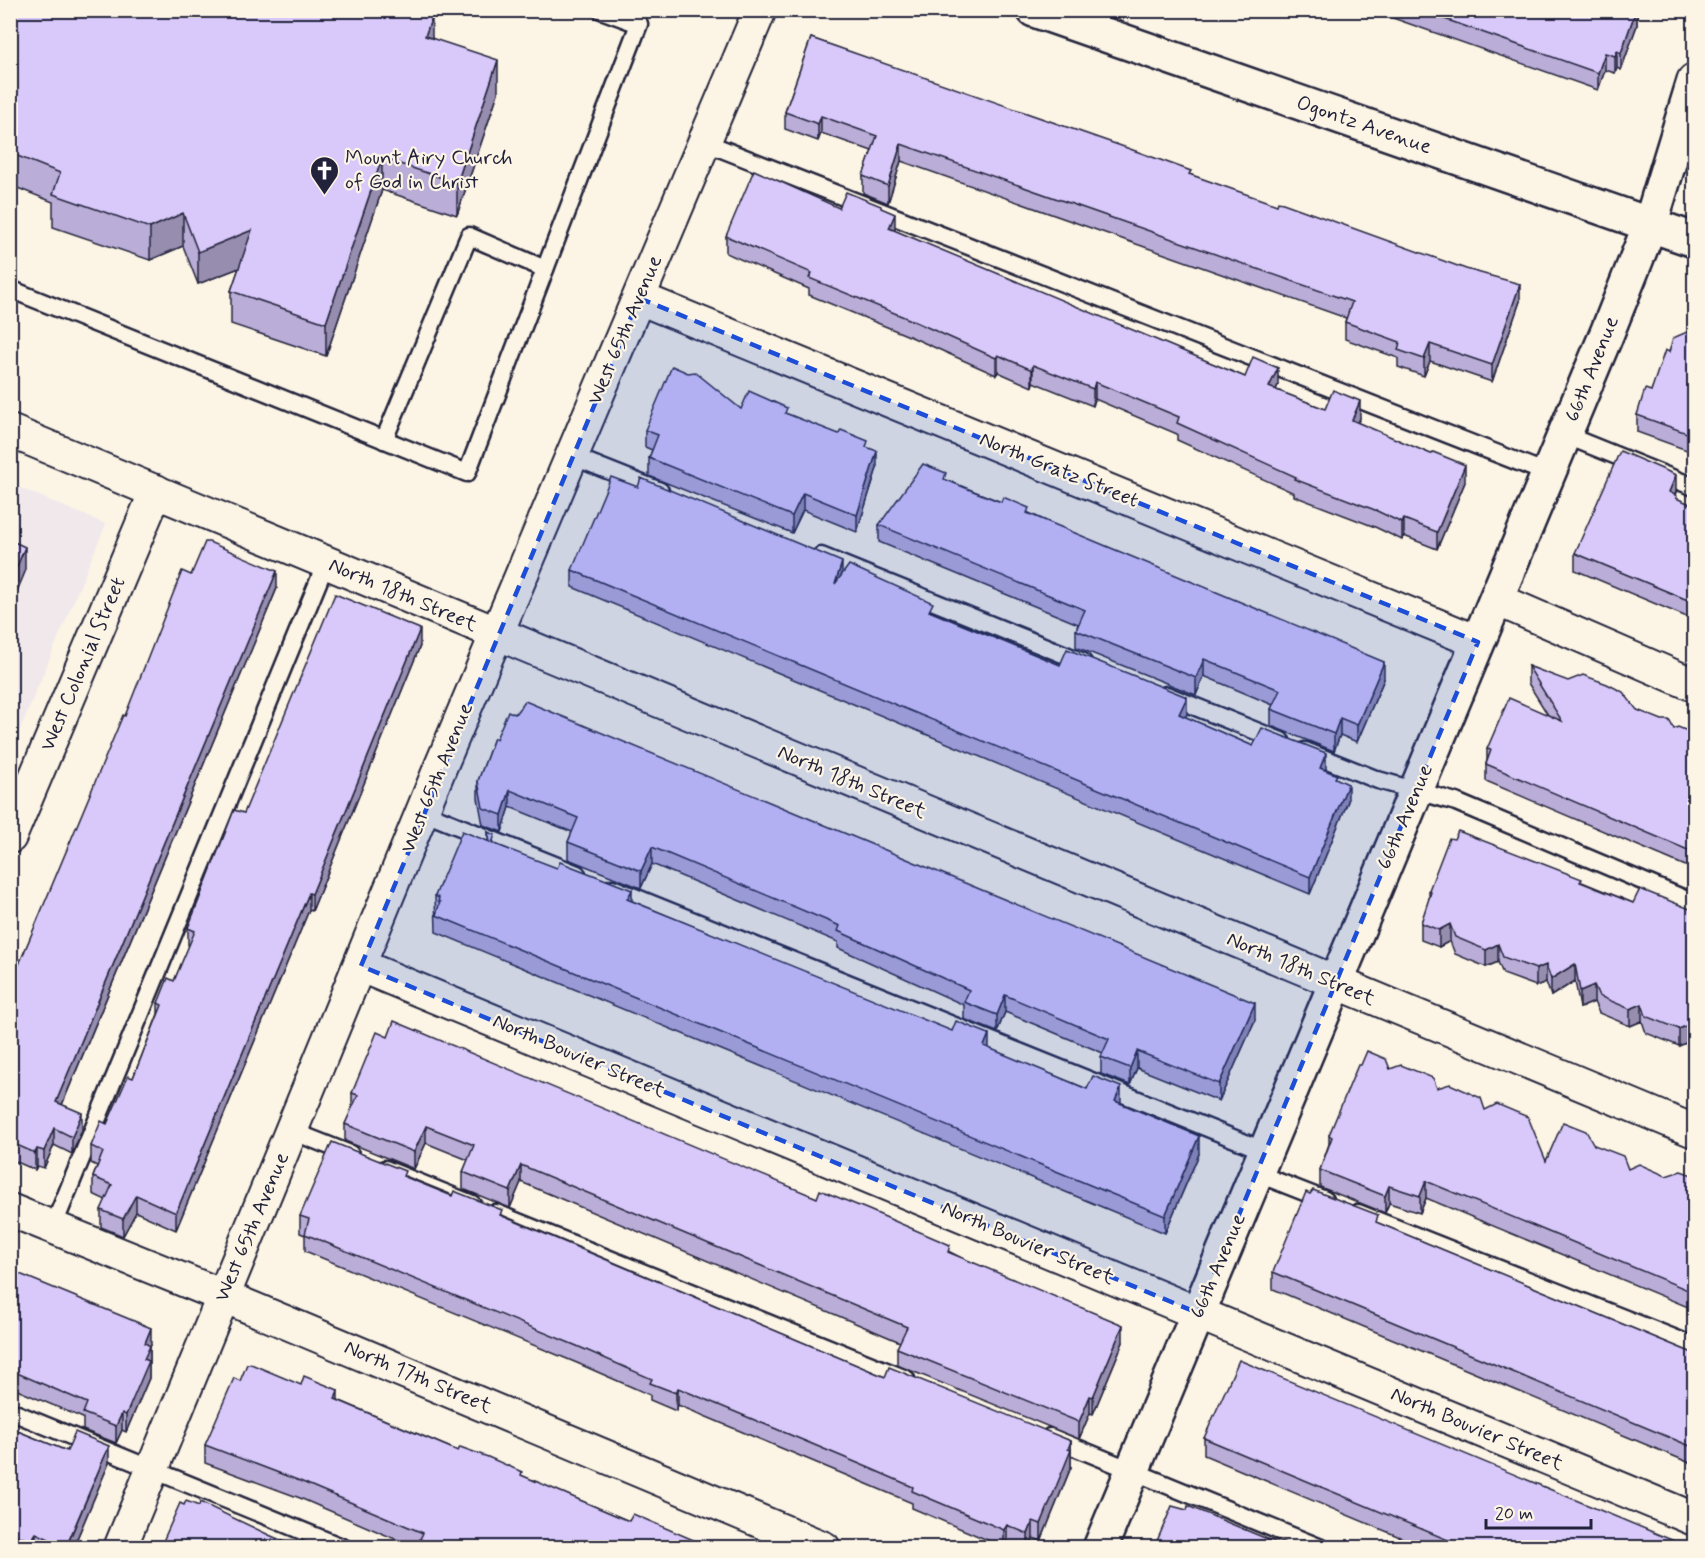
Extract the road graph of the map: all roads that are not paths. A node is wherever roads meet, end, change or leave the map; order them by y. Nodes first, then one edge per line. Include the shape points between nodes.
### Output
1 (601, 10) edge
2 (760, 10) edge
3 (1034, 10) edge
4 (1695, 81) edge
5 (705, 142) junction
6 (1650, 225) junction
7 (1695, 240) edge
8 (544, 269) junction
9 (10, 289) edge
10 (639, 298) junction
11 (10, 431) edge
12 (1565, 435) junction
13 (384, 440) junction
14 (572, 456) junction
15 (1549, 474) junction
16 (1695, 487) edge
17 (156, 491) junction
18 (671, 496) edge
19 (804, 549) edge
20 (326, 563) junction
21 (1496, 600) junction
22 (497, 635) junction
23 (1478, 642) junction
24 (1102, 669) edge
25 (1695, 685) edge
26 (1146, 687) edge
27 (1416, 789) junction
28 (423, 812) junction
29 (10, 837) edge
30 (1695, 903) edge
31 (361, 966) junction
32 (1335, 984) junction
33 (292, 1131) junction
34 (1695, 1131) edge
35 (1261, 1162) junction
36 (10, 1210) edge
37 (53, 1227) junction
38 (223, 1296) junction
39 (1198, 1313) junction
40 (1695, 1346) edge
41 (922, 1385) edge
42 (10, 1411) edge
43 (1033, 1430) edge
44 (154, 1469) junction
45 (1132, 1470) junction
46 (1695, 1519) edge
47 (120, 1548) edge
48 (344, 1548) edge
49 (824, 1548) edge
50 (1100, 1548) edge
51 (1321, 1548) edge

1 - 8 lane via 639,24
2 - 5 street, West 65th Avenue
3 - 6 street, Ogontz Avenue
4 - 6 street, 66th Avenue
5 - 10 street, West 65th Avenue
5 - 15 lane
6 - 7 street, Ogontz Avenue
6 - 12 street, 66th Avenue
8 - 13 lane via 469,236
8 - 13 lane via 467,473
9 - 13 lane
10 - 14 street, West 65th Avenue
10 - 23 street, North Gratz Street
11 - 17 street, North 18th Street
12 - 15 street, 66th Avenue
12 - 16 lane
14 - 18 lane
14 - 22 street, West 65th Avenue
15 - 21 street, 66th Avenue
17 - 20 street, North 18th Street
17 - 29 street, West Colonial Street
19 - 24 lane
20 - 22 street, North 18th Street
20 - 37 lane
21 - 23 street, 66th Avenue
21 - 25 street
22 - 28 street, West 65th Avenue
22 - 32 street, North 18th Street
23 - 27 street, 66th Avenue
26 - 27 lane via 1378,780
27 - 30 lane via 1456,802
27 - 32 street, 66th Avenue
28 - 31 street, West 65th Avenue
28 - 35 lane
31 - 33 street, West 65th Avenue
31 - 39 street, North Bouvier Street
32 - 34 street, North 18th Street
32 - 35 street, 66th Avenue
33 - 38 street, West 65th Avenue
33 - 41 lane
35 - 39 street, 66th Avenue
35 - 40 lane
36 - 37 street, North 17th Street
37 - 38 street, North 17th Street
38 - 44 street, West 65th Avenue
38 - 49 street, North 17th Street
39 - 45 street, 66th Avenue
39 - 46 street, North Bouvier Street
42 - 44 lane
43 - 45 lane
44 - 47 street, West 65th Avenue
44 - 48 lane
45 - 50 street, 66th Avenue
45 - 51 lane

